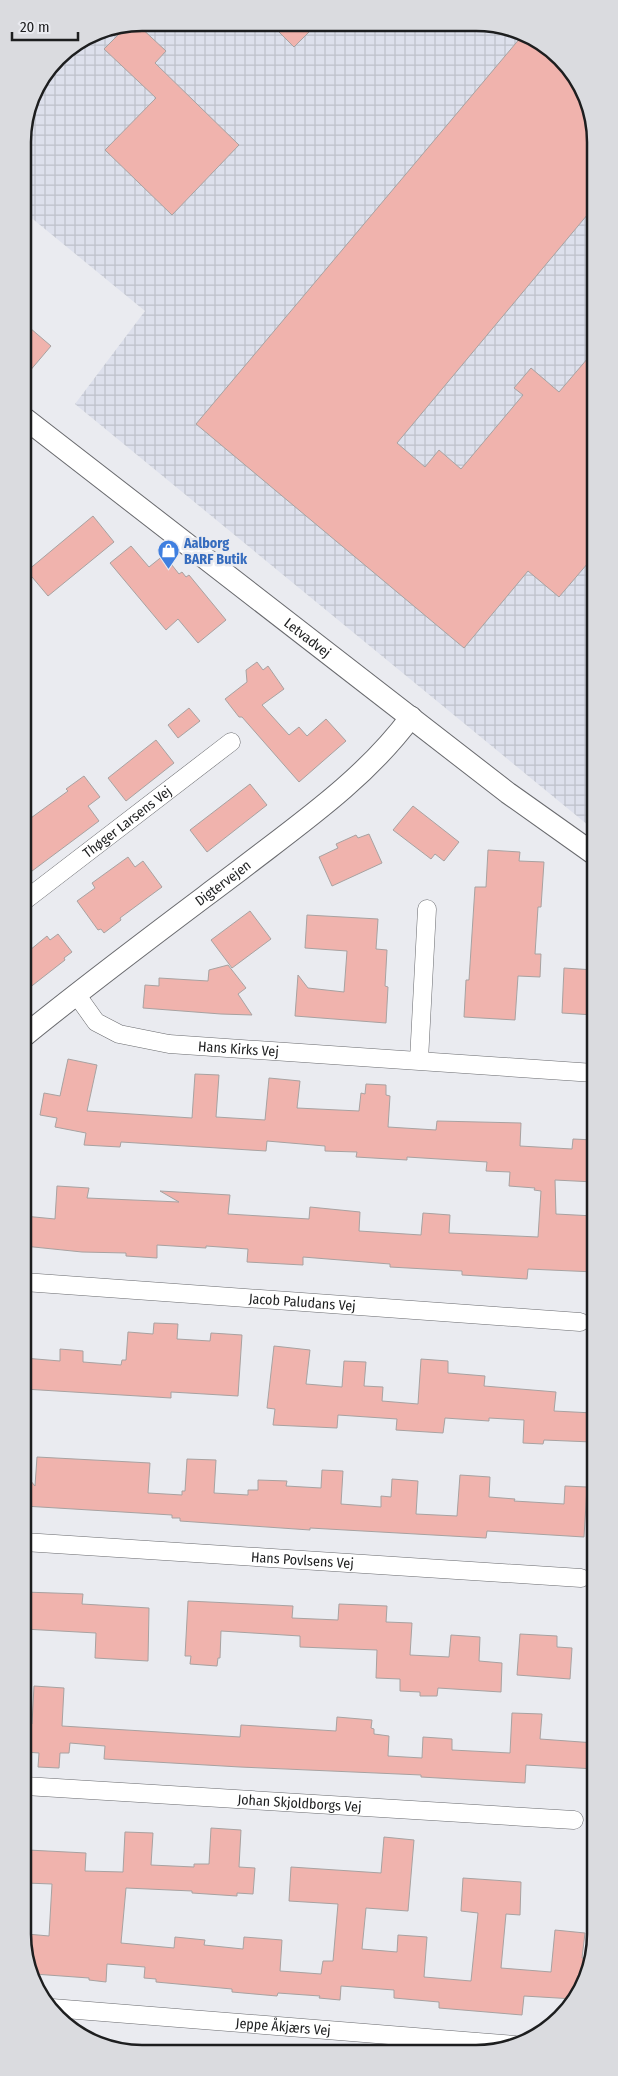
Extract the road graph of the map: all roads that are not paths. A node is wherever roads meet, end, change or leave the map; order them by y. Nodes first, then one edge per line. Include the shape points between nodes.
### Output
1 (31, 423) edge
2 (411, 717) junction
3 (231, 742) dead end
4 (587, 849) edge
5 (31, 896) edge
6 (427, 909) dead end
7 (76, 994) junction
8 (31, 1030) edge
9 (419, 1060) junction
10 (587, 1072) edge
11 (31, 1283) edge
12 (580, 1322) dead end
13 (31, 1542) edge
14 (581, 1578) dead end
15 (31, 1786) edge
16 (574, 1820) dead end
17 (61, 2009) edge
18 (494, 2043) edge

1 - 2 street, Letvadvej
2 - 4 street, Letvadvej via 508,793
2 - 7 street, Digtervejen via 380,755 325,806
3 - 5 street, Thøger Larsens Vej
6 - 9 street
7 - 8 street, Digtervejen
7 - 9 street, Hans Kirks Vej via 96,1022 119,1034 169,1044
9 - 10 street, Hans Kirks Vej
11 - 12 street, Jacob Paludans Vej
13 - 14 street, Hans Povlsens Vej
15 - 16 street, Johan Skjoldborgs Vej
17 - 18 street, Jeppe Åkjærs Vej

